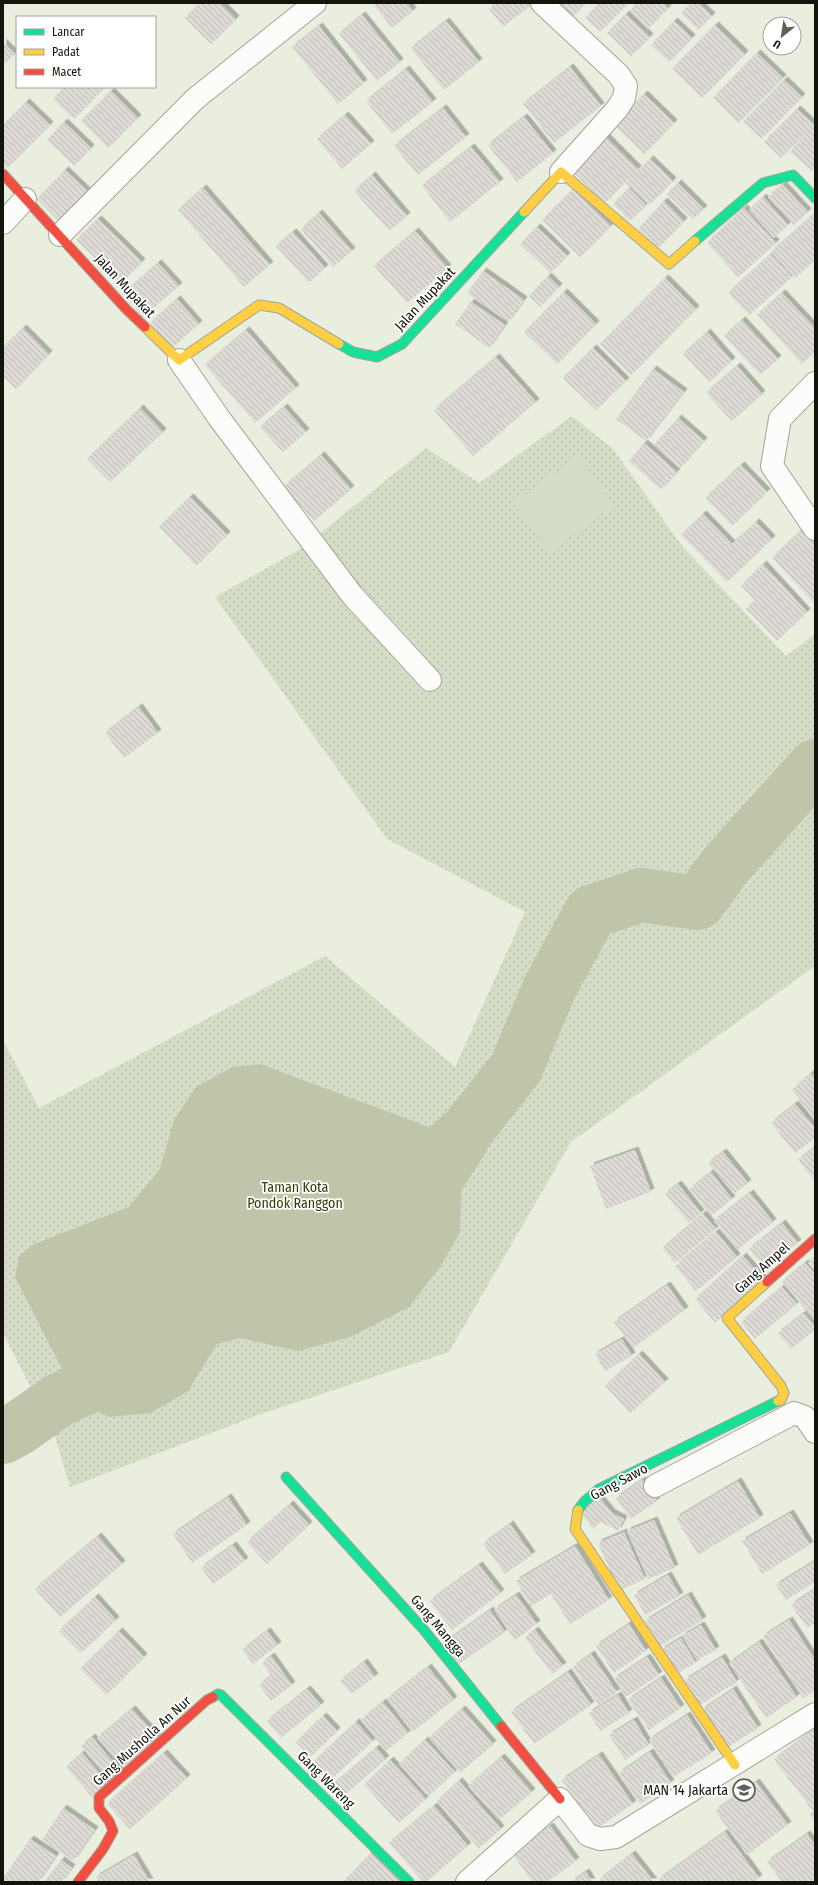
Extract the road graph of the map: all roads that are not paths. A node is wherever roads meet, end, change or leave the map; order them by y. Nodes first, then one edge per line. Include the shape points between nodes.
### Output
1 (315, 3) edge
2 (542, 3) edge
3 (561, 172) junction
4 (3, 174) edge
5 (815, 198) edge
6 (25, 199) junction
7 (3, 223) edge
8 (60, 235) junction
9 (179, 360) junction
10 (815, 383) edge
11 (815, 529) edge
12 (430, 680) dead end
13 (815, 1239) edge
14 (727, 1318) joint
15 (810, 1425) edge
16 (286, 1478) dead end
17 (654, 1486) dead end
18 (224, 1699) joint
19 (815, 1714) edge
20 (735, 1765) junction
21 (560, 1799) junction
22 (78, 1882) edge
23 (408, 1882) edge
24 (467, 1882) edge

1 - 8 street via 196,99
2 - 3 street via 619,75 626,86 624,98 617,109
3 - 5 street via 669,264 763,183 792,175
3 - 9 street, Jalan Mupakat via 402,344 376,357 353,352 279,308 259,306
4 - 6 street, Jalan Mupakat
6 - 7 street
6 - 8 street, Jalan Mupakat
8 - 9 street, Jalan Mupakat via 127,310
9 - 12 street via 219,418 352,594
10 - 11 street via 780,419 772,466
13 - 14 street, Gang Ampel
14 - 20 street, Gang Sawo via 781,1386 784,1393 781,1400 599,1489 581,1503 574,1516 574,1523 575,1529
15 - 17 street via 794,1412
16 - 21 street, Gang Mangga via 424,1630
18 - 22 street, Gang Musholla An Nur via 220,1694 215,1694 100,1797 99,1808 113,1832
18 - 23 street, Gang Wareng
19 - 20 street
20 - 21 street via 616,1837 600,1839 588,1835
21 - 24 street

